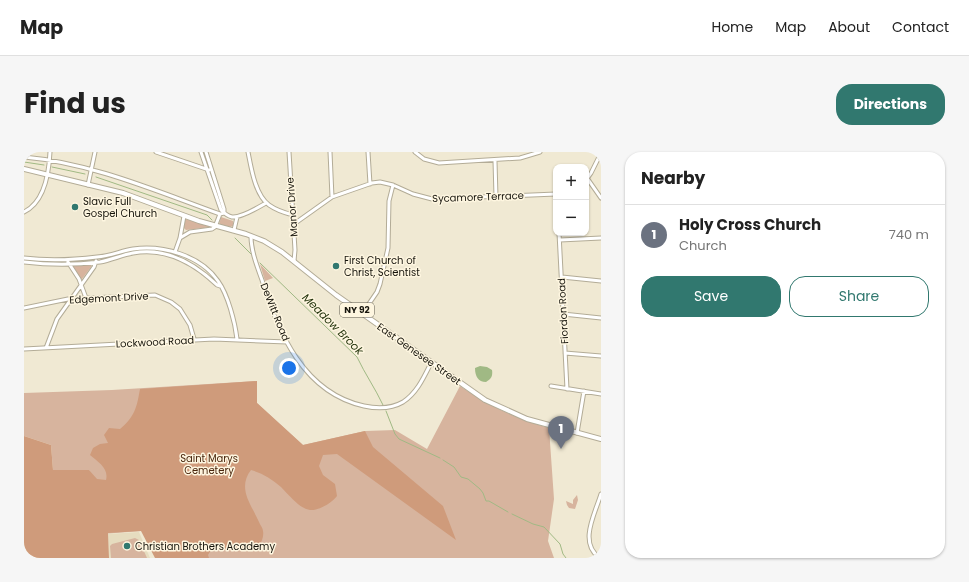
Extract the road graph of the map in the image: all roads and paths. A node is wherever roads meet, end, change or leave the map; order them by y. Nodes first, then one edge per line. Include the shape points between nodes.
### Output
1 (50, 152) edge
2 (95, 152) edge
3 (156, 152) edge
4 (201, 152) edge
5 (206, 152) edge
6 (248, 152) edge
7 (289, 152) edge
8 (330, 152) edge
9 (368, 152) edge
10 (415, 152) edge
11 (540, 152) edge
12 (601, 153) edge
13 (24, 157) edge
14 (49, 161) junction
15 (495, 161) junction
16 (24, 169) edge
17 (91, 169) junction
18 (212, 169) junction
19 (208, 170) junction
20 (47, 174) junction
21 (589, 175) edge
22 (589, 182) edge
23 (370, 184) junction
24 (88, 185) junction
25 (393, 185) junction
26 (553, 194) edge
27 (332, 197) junction
28 (496, 197) junction
29 (601, 198) edge
30 (266, 203) junction
31 (24, 212) edge
32 (224, 213) junction
33 (220, 214) junction
34 (293, 215) junction
35 (184, 216) junction
36 (237, 217) junction
37 (294, 224) junction
38 (216, 226) junction
39 (234, 230) junction
40 (251, 236) junction
41 (559, 236) edge
42 (180, 238) junction
43 (601, 238) edge
44 (560, 240) junction
45 (175, 252) junction
46 (173, 256) junction
47 (24, 258) edge
48 (96, 258) junction
49 (66, 259) junction
50 (294, 261) junction
51 (24, 262) edge
52 (96, 262) junction
53 (68, 263) junction
54 (562, 276) junction
55 (601, 281) edge
56 (82, 285) junction
57 (220, 286) junction
58 (86, 298) junction
59 (71, 299) junction
60 (24, 308) edge
61 (362, 314) junction
62 (563, 314) junction
63 (601, 318) edge
64 (236, 339) junction
65 (194, 340) junction
66 (287, 342) junction
67 (46, 348) junction
68 (24, 349) edge
69 (565, 353) junction
70 (601, 356) edge
71 (432, 363) junction
72 (551, 386) dead end
73 (567, 388) junction
74 (584, 391) junction
75 (601, 394) edge
76 (577, 433) junction
77 (601, 439) edge
78 (601, 494) edge
79 (600, 558) edge

1 - 14 street
2 - 17 street
3 - 19 street
4 - 19 street
5 - 18 street
6 - 30 street via 256,184
7 - 34 street, Manor Drive
8 - 27 street
9 - 23 street
10 - 15 street via 424,159 439,163
11 - 15 street
12 - 21 street
13 - 14 street
14 - 17 street
14 - 20 street
15 - 28 street
16 - 20 main road, East Genesee Street / NY 92
17 - 24 street
17 - 33 street
18 - 19 street
18 - 32 street
19 - 32 street
20 - 24 main road, East Genesee Street / NY 92
20 - 31 street via 40,198 34,206
22 - 29 street
23 - 25 street, Sycamore Terrace via 380,182
23 - 27 street, Sycamore Terrace
24 - 35 main road, East Genesee Street / NY 92 via 123,193
25 - 28 street, Sycamore Terrace via 432,199
25 - 61 street via 388,218 388,248 380,284
26 - 28 street, Sycamore Terrace
27 - 37 street, Sycamore Terrace
30 - 34 street
30 - 36 street
32 - 33 street
32 - 36 street
33 - 38 street
34 - 37 street, Manor Drive
35 - 38 main road, East Genesee Street / NY 92
35 - 42 street
36 - 39 street
37 - 50 street, Manor Drive
38 - 39 main road, East Genesee Street / NY 92
38 - 42 street via 187,233
39 - 40 main road, East Genesee Street / NY 92
40 - 50 main road, East Genesee Street / NY 92 via 275,247
40 - 66 street, DeWitt Road via 266,294
41 - 44 street, Fiordon Road
42 - 45 street
43 - 44 street
44 - 54 street, Fiordon Road
45 - 46 street
45 - 48 street via 133,249
45 - 57 street via 207,269
46 - 52 street via 152,252 137,253
46 - 57 street via 196,267
47 - 49 street
48 - 49 street
48 - 52 street
49 - 53 street
50 - 61 main road, East Genesee Street / NY 92
51 - 53 street
52 - 53 street
52 - 56 street
53 - 56 street
54 - 55 street
54 - 62 street, Fiordon Road
56 - 58 street
56 - 59 street
57 - 64 street via 230,307
58 - 59 street, Edgemont Drive
58 - 65 street, Edgemont Drive via 148,295 164,298 185,316
59 - 60 street, Edgemont Drive
59 - 67 street via 57,319
61 - 71 main road, East Genesee Street / NY 92
62 - 63 street
62 - 69 street, Fiordon Road
64 - 65 street, Lockwood Road
64 - 66 street, Lockwood Road
65 - 67 street, Lockwood Road
66 - 71 street, DeWitt Road via 298,361 318,383 342,398 371,407 389,408 404,401 418,387
67 - 68 street, Lockwood Road
69 - 70 street
69 - 73 street, Fiordon Road
71 - 76 main road, East Genesee Street / NY 92 via 498,407 527,419
72 - 73 street
73 - 74 street
74 - 75 street
74 - 76 street
76 - 77 main road, East Genesee Street / NY 92
78 - 79 street via 588,540 591,550

